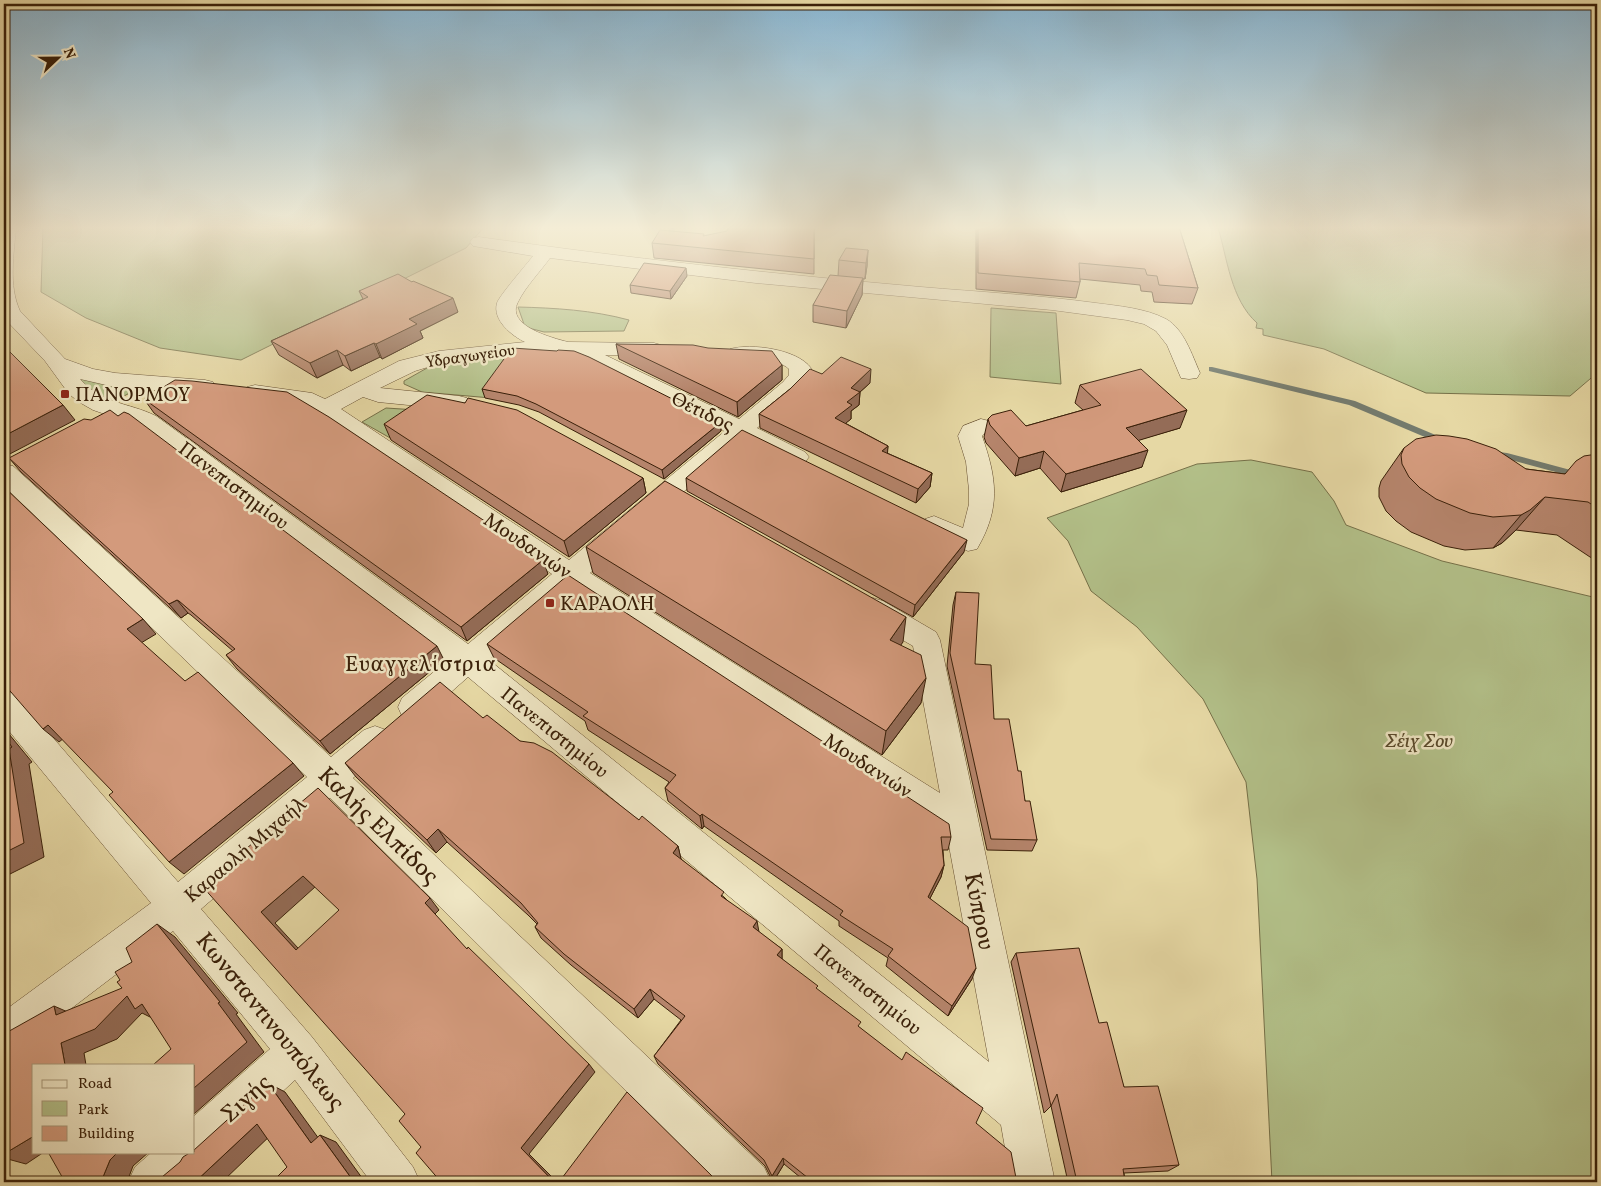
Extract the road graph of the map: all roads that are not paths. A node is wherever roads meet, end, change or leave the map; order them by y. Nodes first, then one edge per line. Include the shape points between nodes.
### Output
1 (5, 282) edge
2 (522, 282) edge
3 (806, 282) edge
4 (566, 348) junction
5 (678, 350) edge
6 (715, 352) edge
7 (59, 364) junction
8 (1189, 374) dead end
9 (162, 384) junction
10 (362, 389) junction
11 (478, 405) edge
12 (325, 408) junction
13 (115, 410) junction
14 (90, 423) edge
15 (981, 426) dead end
16 (742, 429) junction
17 (812, 464) edge
18 (9, 467) edge
19 (916, 516) edge
20 (571, 574) junction
21 (849, 596) edge
22 (468, 660) junction
23 (4, 703) edge
24 (330, 777) junction
25 (963, 826) junction
26 (177, 906) junction
27 (4, 1035) edge
28 (298, 1051) junction
29 (1019, 1113) junction
30 (195, 1143) edge
31 (183, 1154) edge
32 (150, 1182) edge
33 (398, 1182) edge
34 (749, 1182) edge
35 (1033, 1182) edge

1 - 7 street, Πανεπιστημίου via 7,306
2 - 4 street, Θέτιδος via 509,299 507,309 519,330 534,339
3 - 8 street via 1060,305 1146,319 1164,326
4 - 5 street
4 - 10 street, Υδραγωγείου via 505,349 439,357 407,366
4 - 16 street, Θέτιδος via 599,360
6 - 16 street, Καραολή Μιχαήλ via 786,358 794,362 801,373 798,381
7 - 9 street, Μουδανιών via 108,378
7 - 13 street, Πανεπιστημίου via 78,391 95,403
9 - 12 street, Μουδανιών via 304,397
9 - 13 street
10 - 11 street via 386,396
10 - 12 street, Υδραγωγείου
12 - 20 street, Μουδανιών
13 - 14 street
13 - 22 street, Πανεπιστημίου via 148,421
15 - 19 street via 970,436 980,468 982,499 980,522 968,542
16 - 17 street, Θέτιδος
16 - 20 street, Καραολή Μιχαήλ
18 - 24 street, Καλής Ελπίδος
20 - 22 street, Καραολή Μιχαήλ
20 - 25 street, Μουδανιών
21 - 25 street, Κύπρου via 926,640
22 - 24 street, Καραολή Μιχαήλ
22 - 29 street, Πανεπιστημίου
23 - 26 street, Κωνσταντινουπόλεως
24 - 26 street, Καραολή Μιχαήλ
24 - 34 street, Καλής Ελπίδος
25 - 29 street, Κύπρου
26 - 27 street, Καραολή Μιχαήλ
26 - 28 street, Κωνσταντινουπόλεως
28 - 30 street, Σιγής
28 - 33 street, Κωνσταντινουπόλεως
29 - 35 street, Κύπρου
31 - 32 street

